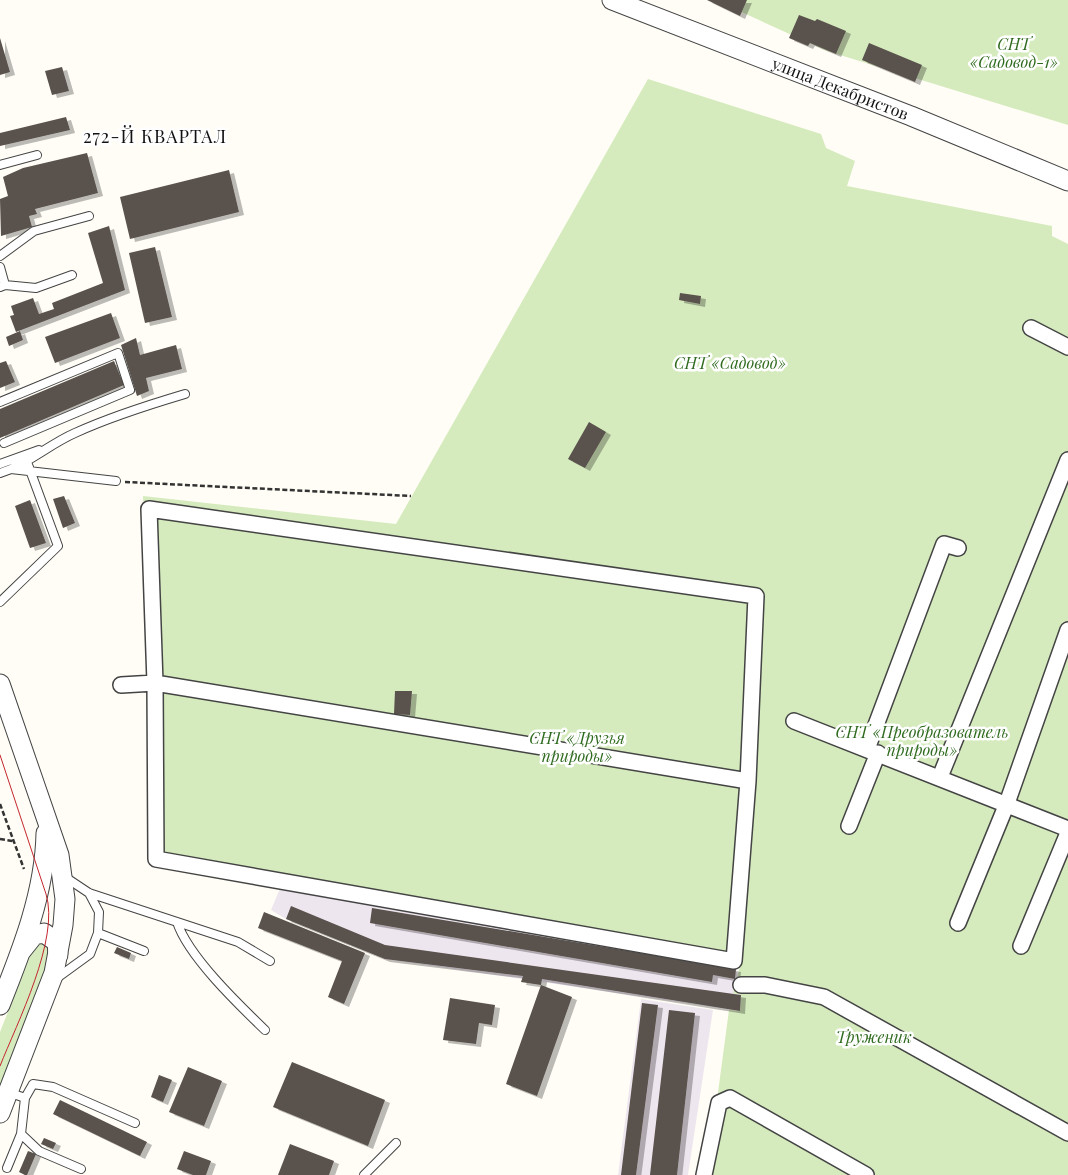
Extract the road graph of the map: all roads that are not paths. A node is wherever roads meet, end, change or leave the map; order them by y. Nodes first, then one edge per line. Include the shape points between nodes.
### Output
1 (612, 0) edge
2 (37, 155) dead end
3 (0, 165) edge
4 (1068, 181) edge
5 (89, 216) dead end
6 (0, 256) edge
7 (0, 267) edge
8 (72, 275) dead end
9 (3, 286) edge
10 (1031, 328) dead end
11 (1068, 347) edge
12 (185, 394) dead end
13 (0, 402) edge
14 (62, 440) junction
15 (4, 443) dead end
16 (1068, 460) edge
17 (27, 462) junction
18 (0, 464) edge
19 (11, 469) junction
20 (32, 472) junction
21 (0, 473) edge
22 (116, 481) road end
23 (958, 548) dead end
24 (0, 602) edge
25 (1068, 630) edge
26 (155, 683) junction
27 (0, 684) edge
28 (121, 684) dead end
29 (794, 721) dead end
30 (873, 751) junction
31 (940, 777) junction
32 (748, 781) junction
33 (1006, 806) junction
34 (46, 822) junction
35 (849, 826) dead end
36 (1068, 829) edge
37 (1068, 833) edge
38 (63, 875) junction
39 (89, 893) junction
40 (177, 922) junction
41 (958, 923) dead end
42 (98, 933) junction
43 (1021, 946) dead end
44 (144, 951) dead end
45 (58, 955) junction
46 (16, 961) junction
47 (270, 961) dead end
48 (51, 982) junction
49 (741, 985) dead end
50 (0, 1005) edge
51 (265, 1030) dead end
52 (17, 1095) junction
53 (0, 1112) edge
54 (135, 1123) dead end
55 (21, 1134) junction
56 (1068, 1134) edge
57 (396, 1143) dead end
58 (7, 1168) dead end
59 (81, 1169) dead end
60 (364, 1175) edge
61 (704, 1175) edge
62 (866, 1175) edge

1 - 4 street, улица Декабристов
2 - 3 lane
5 - 6 lane via 34,231
7 - 9 lane
8 - 9 lane via 36,288
10 - 11 street
12 - 14 lane via 151,404
13 - 15 lane via 118,353 130,390
14 - 17 lane
14 - 18 lane
16 - 31 street
17 - 19 lane
17 - 20 lane
19 - 20 lane
19 - 21 lane
20 - 22 lane
20 - 24 lane via 58,546
23 - 30 street via 944,544
25 - 33 street
26 - 28 street
26 - 32 street
26 - 32 street via 156,859 734,961
26 - 32 street via 149,509 756,596
27 - 34 street
29 - 30 street
30 - 31 street
30 - 35 street
31 - 33 street
33 - 36 street
33 - 41 street
34 - 38 street
34 - 46 street via 45,864 35,908
37 - 43 street
38 - 39 lane
38 - 45 street via 65,913
39 - 40 lane
39 - 42 lane via 99,912
40 - 47 lane via 238,942
40 - 51 lane via 181,935 223,988
42 - 44 lane
42 - 48 lane via 90,954
45 - 46 street via 55,940 40,932 30,939
45 - 48 street
46 - 50 street
48 - 52 street
49 - 56 street via 765,985 824,997
52 - 53 street
52 - 54 lane via 33,1084 54,1087
52 - 55 lane
55 - 58 lane
55 - 59 lane via 38,1151
57 - 60 lane
61 - 62 street via 719,1103 730,1098

